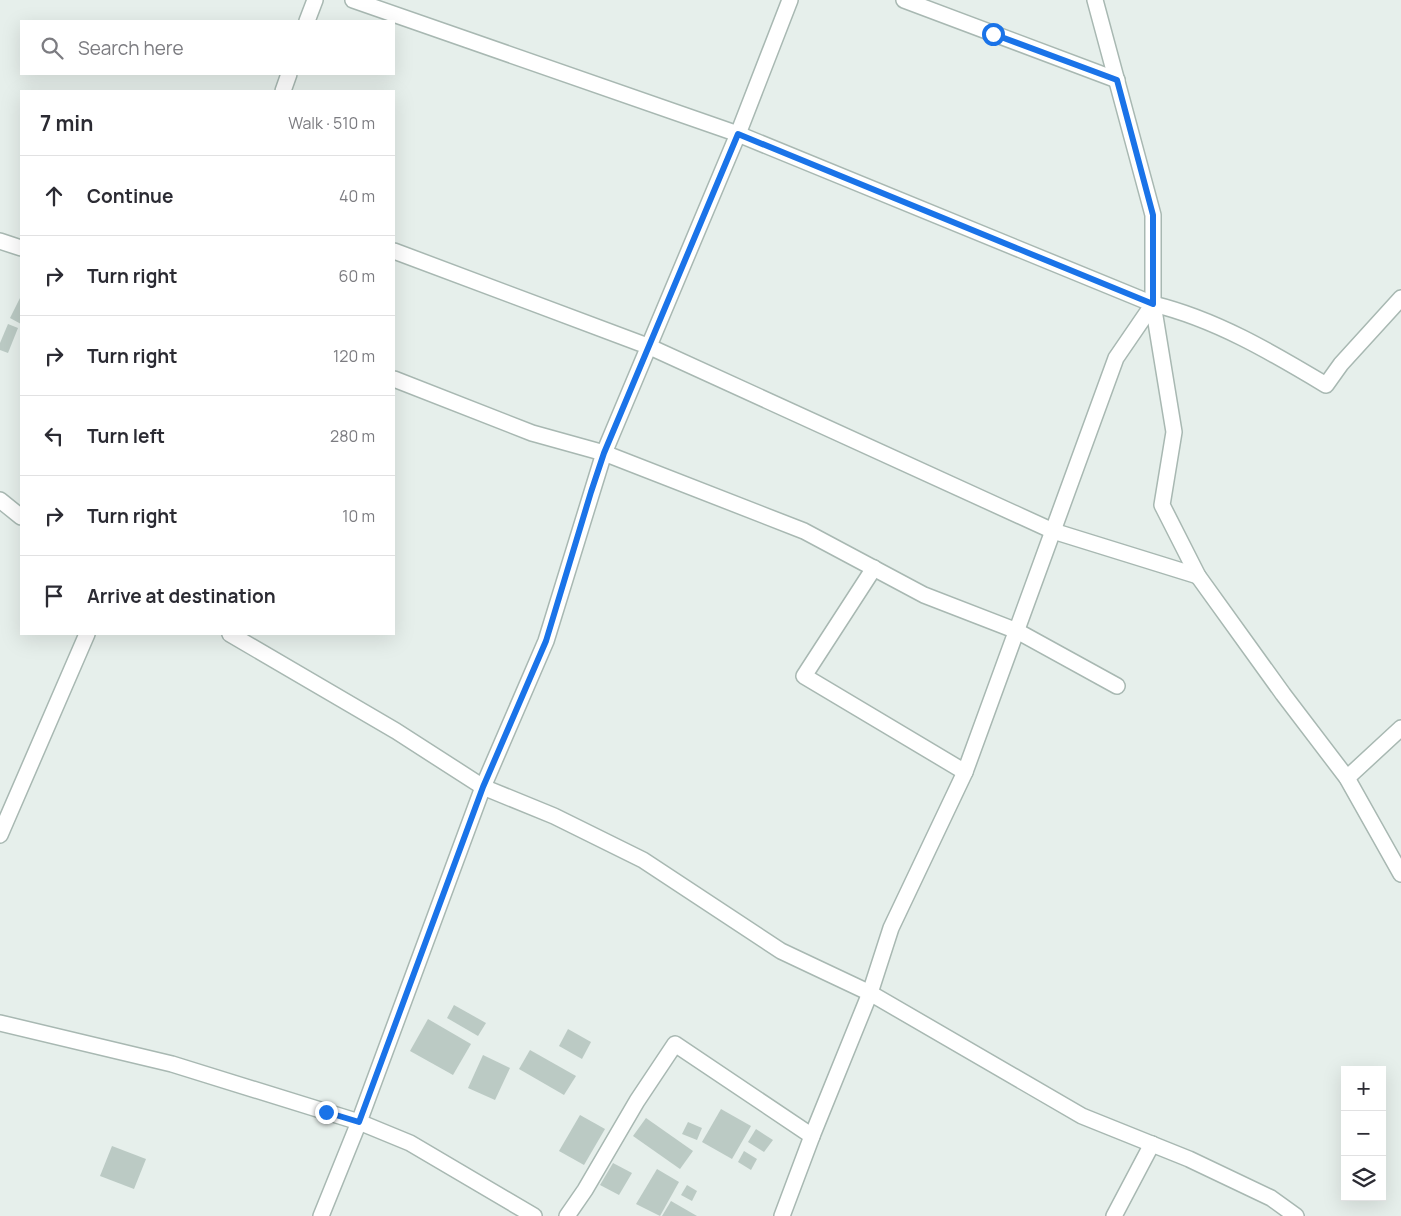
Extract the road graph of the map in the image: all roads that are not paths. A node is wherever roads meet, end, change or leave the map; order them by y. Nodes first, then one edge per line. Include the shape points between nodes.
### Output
1 (315, 0) edge
2 (353, 0) edge
3 (790, 0) edge
4 (904, 0) edge
5 (1095, 0) edge
6 (307, 20) edge
7 (289, 75) edge
8 (1117, 80) junction
9 (283, 90) edge
10 (738, 134) junction
11 (0, 241) edge
12 (20, 248) edge
13 (395, 251) edge
14 (1401, 298) edge
15 (1153, 304) junction
16 (650, 347) junction
17 (395, 379) edge
18 (604, 453) junction
19 (0, 500) edge
20 (20, 515) edge
21 (1053, 532) junction
22 (874, 568) junction
23 (1198, 576) junction
24 (1017, 631) junction
25 (87, 635) edge
26 (232, 635) edge
27 (1117, 686) dead end
28 (1401, 728) edge
29 (965, 772) junction
30 (1347, 778) junction
31 (483, 787) junction
32 (0, 835) edge
33 (1401, 874) edge
34 (870, 993) junction
35 (0, 1023) edge
36 (359, 1122) junction
37 (812, 1136) junction
38 (1152, 1144) junction
39 (321, 1216) edge
40 (534, 1216) edge
41 (567, 1216) edge
42 (782, 1216) edge
43 (1114, 1216) edge
44 (1296, 1216) edge

1 - 6 street
2 - 10 street
3 - 10 street
4 - 8 street
5 - 8 street
7 - 9 street
8 - 15 street via 1153,215
10 - 15 street
10 - 16 street
11 - 12 street
13 - 16 street
14 - 15 street via 1326,385 1260,346 1183,311
15 - 21 street via 1116,358
15 - 23 street via 1174,432 1162,505
16 - 18 street
16 - 21 street
17 - 18 street via 532,433
18 - 22 street via 804,531
18 - 31 street via 546,641
19 - 20 street
21 - 23 street
21 - 24 street
22 - 24 street via 924,595
22 - 29 street via 804,676
23 - 30 street
24 - 27 street
24 - 29 street
25 - 32 street
26 - 31 street via 396,731
28 - 30 street
29 - 34 street via 891,928
30 - 33 street
31 - 34 street via 554,816 643,860 781,950
31 - 36 street
34 - 37 street
34 - 38 street via 1082,1116
35 - 36 street via 172,1064
36 - 39 street
36 - 40 street via 410,1143
37 - 41 street via 675,1044
37 - 42 street
38 - 43 street
38 - 44 street via 1270,1198

